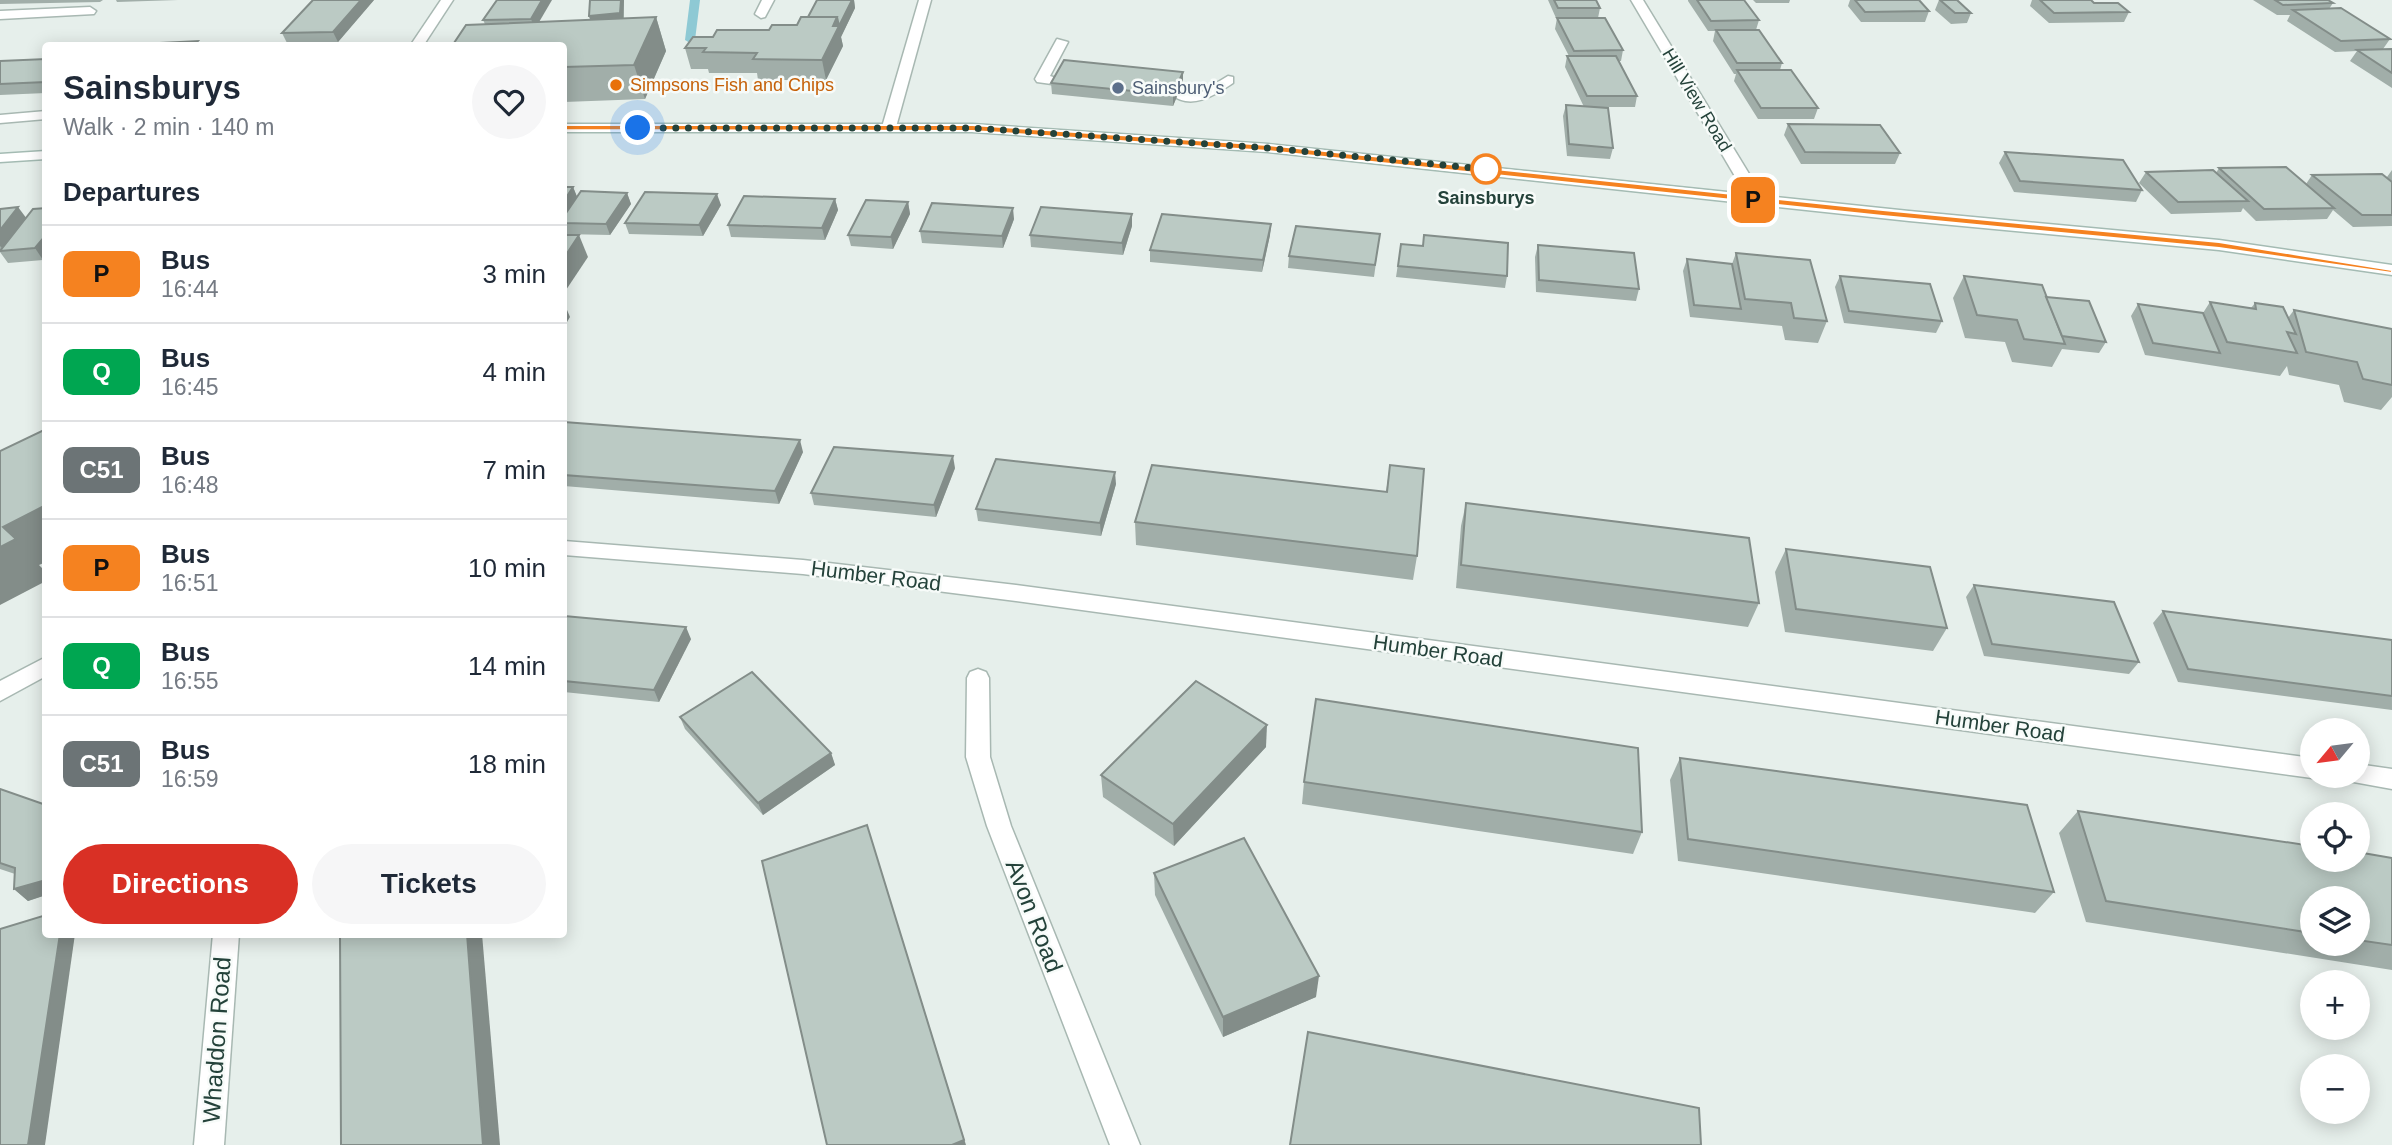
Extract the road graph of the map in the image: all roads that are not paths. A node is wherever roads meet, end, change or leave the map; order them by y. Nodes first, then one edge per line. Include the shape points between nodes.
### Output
1 (447, 0) edge
2 (768, 0) edge
3 (925, 0) edge
4 (1637, 0) edge
5 (90, 10) dead end
6 (761, 14) dead end
7 (0, 15) edge
8 (419, 42) edge
9 (1062, 42) dead end
10 (1228, 80) dead end
11 (1059, 81) edge
12 (1178, 94) edge
13 (42, 116) edge
14 (0, 119) edge
15 (889, 127) junction
16 (567, 128) edge
17 (42, 155) edge
18 (0, 158) edge
19 (1757, 200) junction
20 (2392, 270) edge
21 (567, 548) edge
22 (42, 667) edge
23 (978, 678) dead end
24 (0, 692) edge
25 (2300, 766) edge
26 (2370, 776) edge
27 (2392, 779) edge
28 (226, 938) edge
29 (209, 1145) edge
30 (1125, 1145) edge

1 - 8 street
2 - 6 street
3 - 15 street
4 - 19 street, Hill View Road
5 - 7 street
9 - 11 street via 1042,79
10 - 12 street via 1203,97
13 - 14 street
15 - 16 street
15 - 19 street via 972,128 1332,153
17 - 18 street
19 - 20 street via 2219,245
21 - 25 street, Humber Road via 803,567 1016,593
22 - 24 street
23 - 30 street, Avon Road via 978,757 999,826
26 - 27 street
28 - 29 street, Whaddon Road

